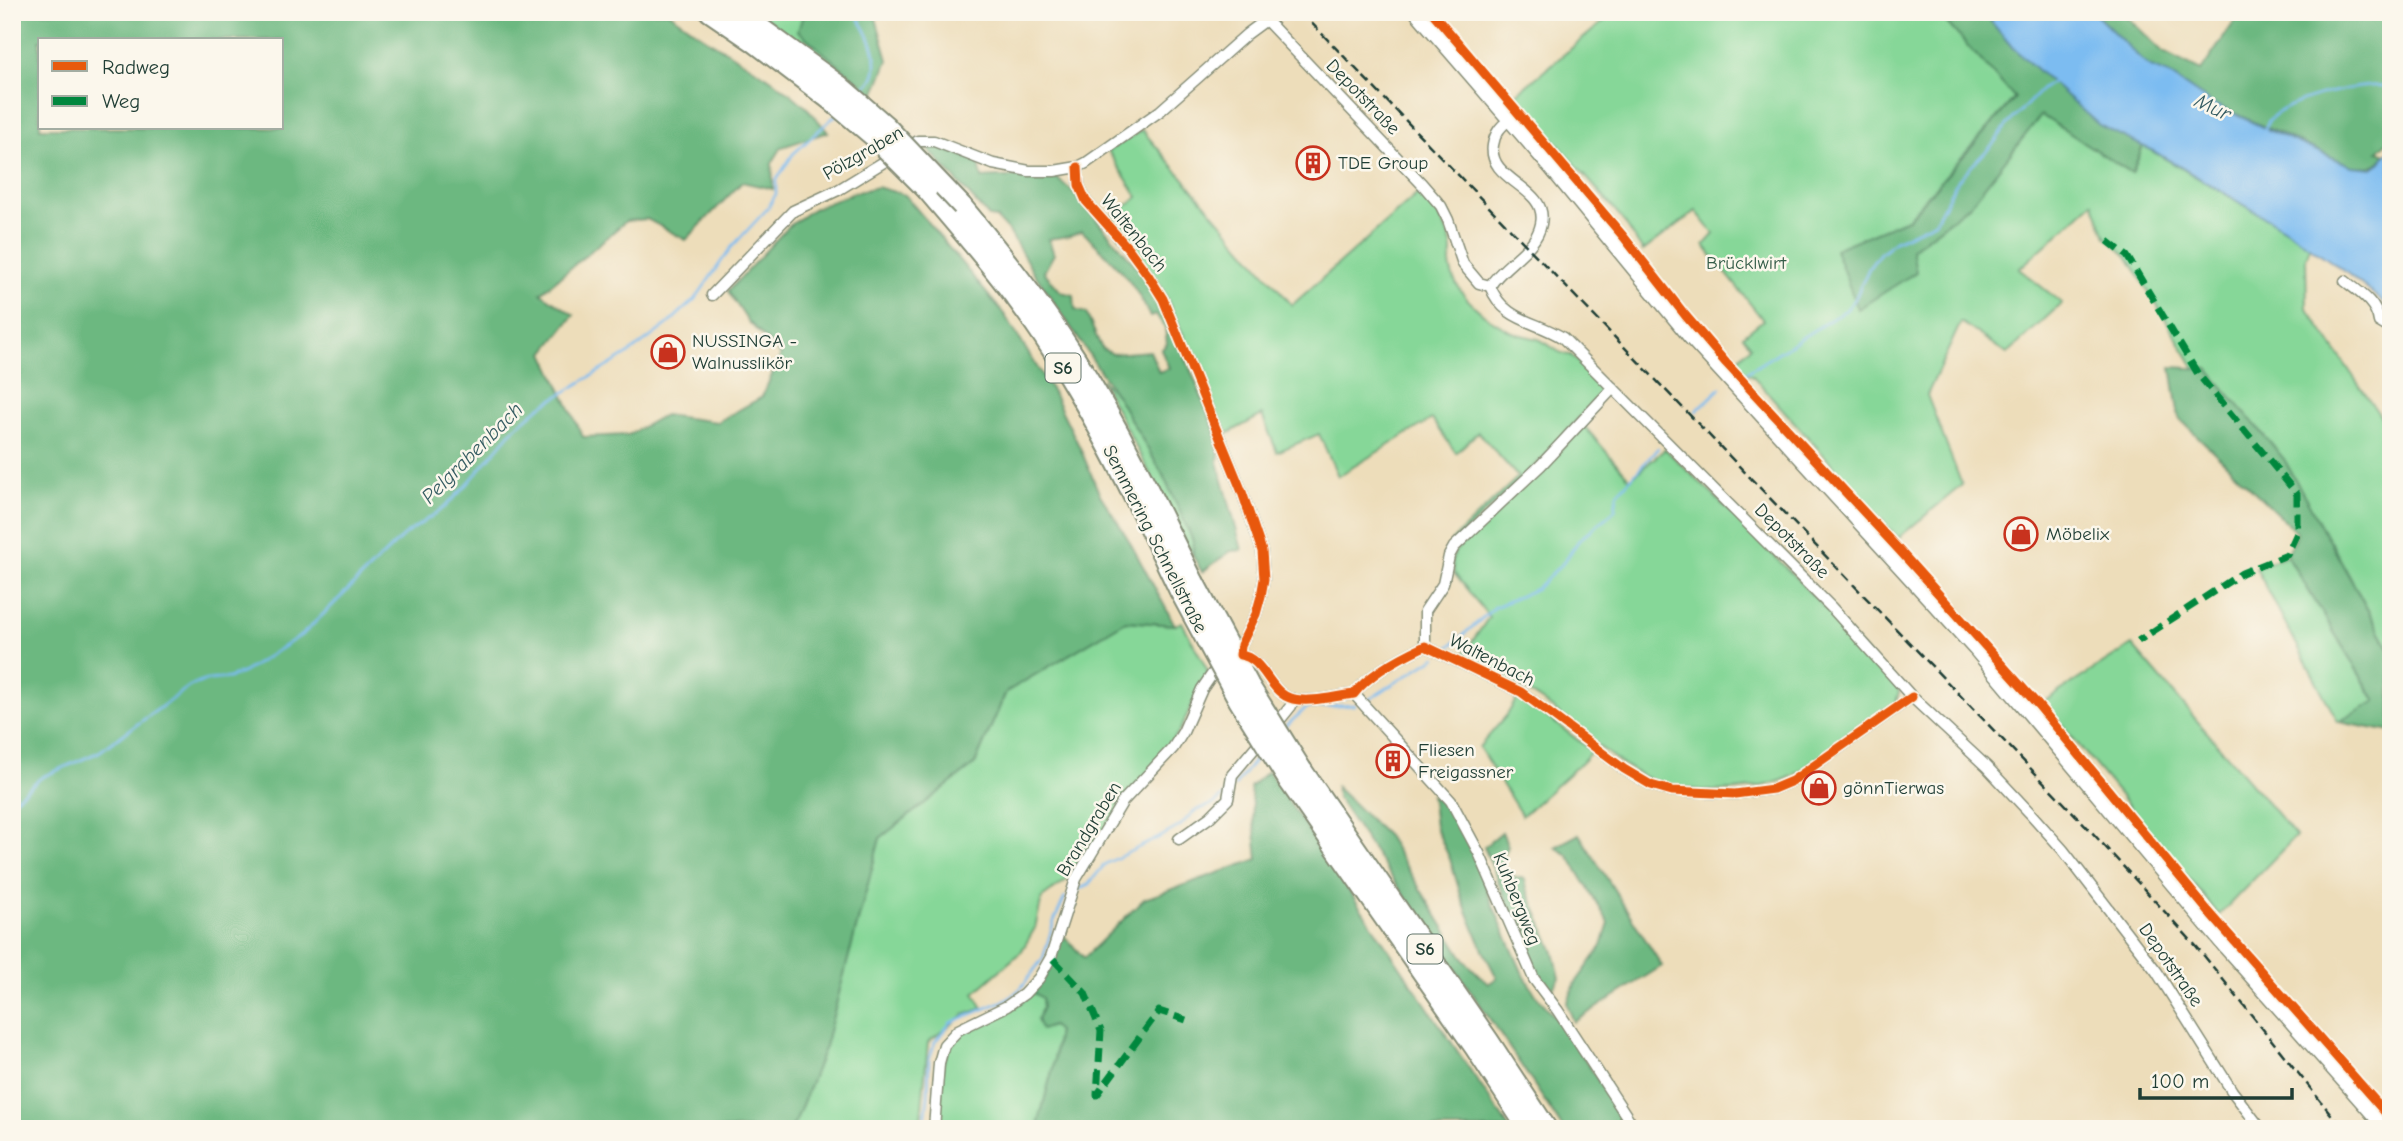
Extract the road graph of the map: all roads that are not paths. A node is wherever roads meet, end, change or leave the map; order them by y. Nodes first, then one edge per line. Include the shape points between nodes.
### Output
1 (710, 12) edge
2 (739, 12) edge
3 (1418, 12) edge
4 (1264, 16) edge
5 (834, 92) junction
6 (1510, 119) junction
7 (1078, 167) junction
8 (2345, 281) dead end
9 (1490, 286) junction
10 (712, 295) dead end
11 (2391, 329) edge
12 (1613, 388) junction
13 (1187, 586) junction
14 (1425, 646) junction
15 (1240, 655) junction
16 (1354, 694) junction
17 (1912, 697) junction
18 (1293, 699) junction
19 (1295, 775) junction
20 (1179, 839) dead end
21 (2257, 1127) edge
22 (934, 1129) edge
23 (1528, 1129) edge
24 (1547, 1129) edge
25 (1635, 1129) edge
26 (2388, 1129) edge

1 - 5 highway, Semmering Schnellstraße / S6
2 - 5 highway, Semmering Schnellstraße / S6
3 - 6 main road
4 - 7 street, Pölzgraben via 1160,111
4 - 9 street, Depotstraße via 1429,191 1448,220 1463,264 1479,283
5 - 13 highway, Semmering Schnellstraße / S6, bridge via 927,190 1002,279 1052,349
5 - 13 highway, Semmering Schnellstraße / S6, bridge via 886,126 1015,270 1064,339 1112,420
6 - 9 street via 1499,127 1492,154 1496,165 1534,198 1542,222 1530,244
6 - 26 main road via 1690,335 1976,648 2227,947
7 - 10 street, Pölzgraben via 1054,171 1006,168 941,143 918,141 838,190 793,211
7 - 15 street, Waltenbach via 1086,201 1128,248 1163,299 1258,534 1263,587
8 - 11 street via 2367,299 2379,322
9 - 12 street, Depotstraße via 1510,314 1563,338
12 - 14 street, Waltenbach via 1541,465 1454,547 1443,584 1425,611
12 - 17 street, Depotstraße via 1832,608
13 - 19 highway, Semmering Schnellstraße / S6, bridge via 1239,701
14 - 16 street, Waltenbach via 1361,685
14 - 17 street, Waltenbach via 1521,692 1624,769 1672,791 1735,794 1773,789 1813,768
15 - 18 street via 1253,659 1278,689
15 - 22 street, Brandgraben via 1215,670 1173,748 1136,785 1108,825 1076,879 1051,957 1039,978 1007,1006 958,1030 944,1045
16 - 18 street
16 - 25 street, Kuhbergweg via 1451,801 1534,979
17 - 21 street, Depotstraße via 1987,767 2063,850 2157,972
18 - 20 street via 1232,775 1228,799
19 - 23 highway, Semmering Schnellstraße / S6
19 - 24 highway, Semmering Schnellstraße / S6 via 1489,1041

